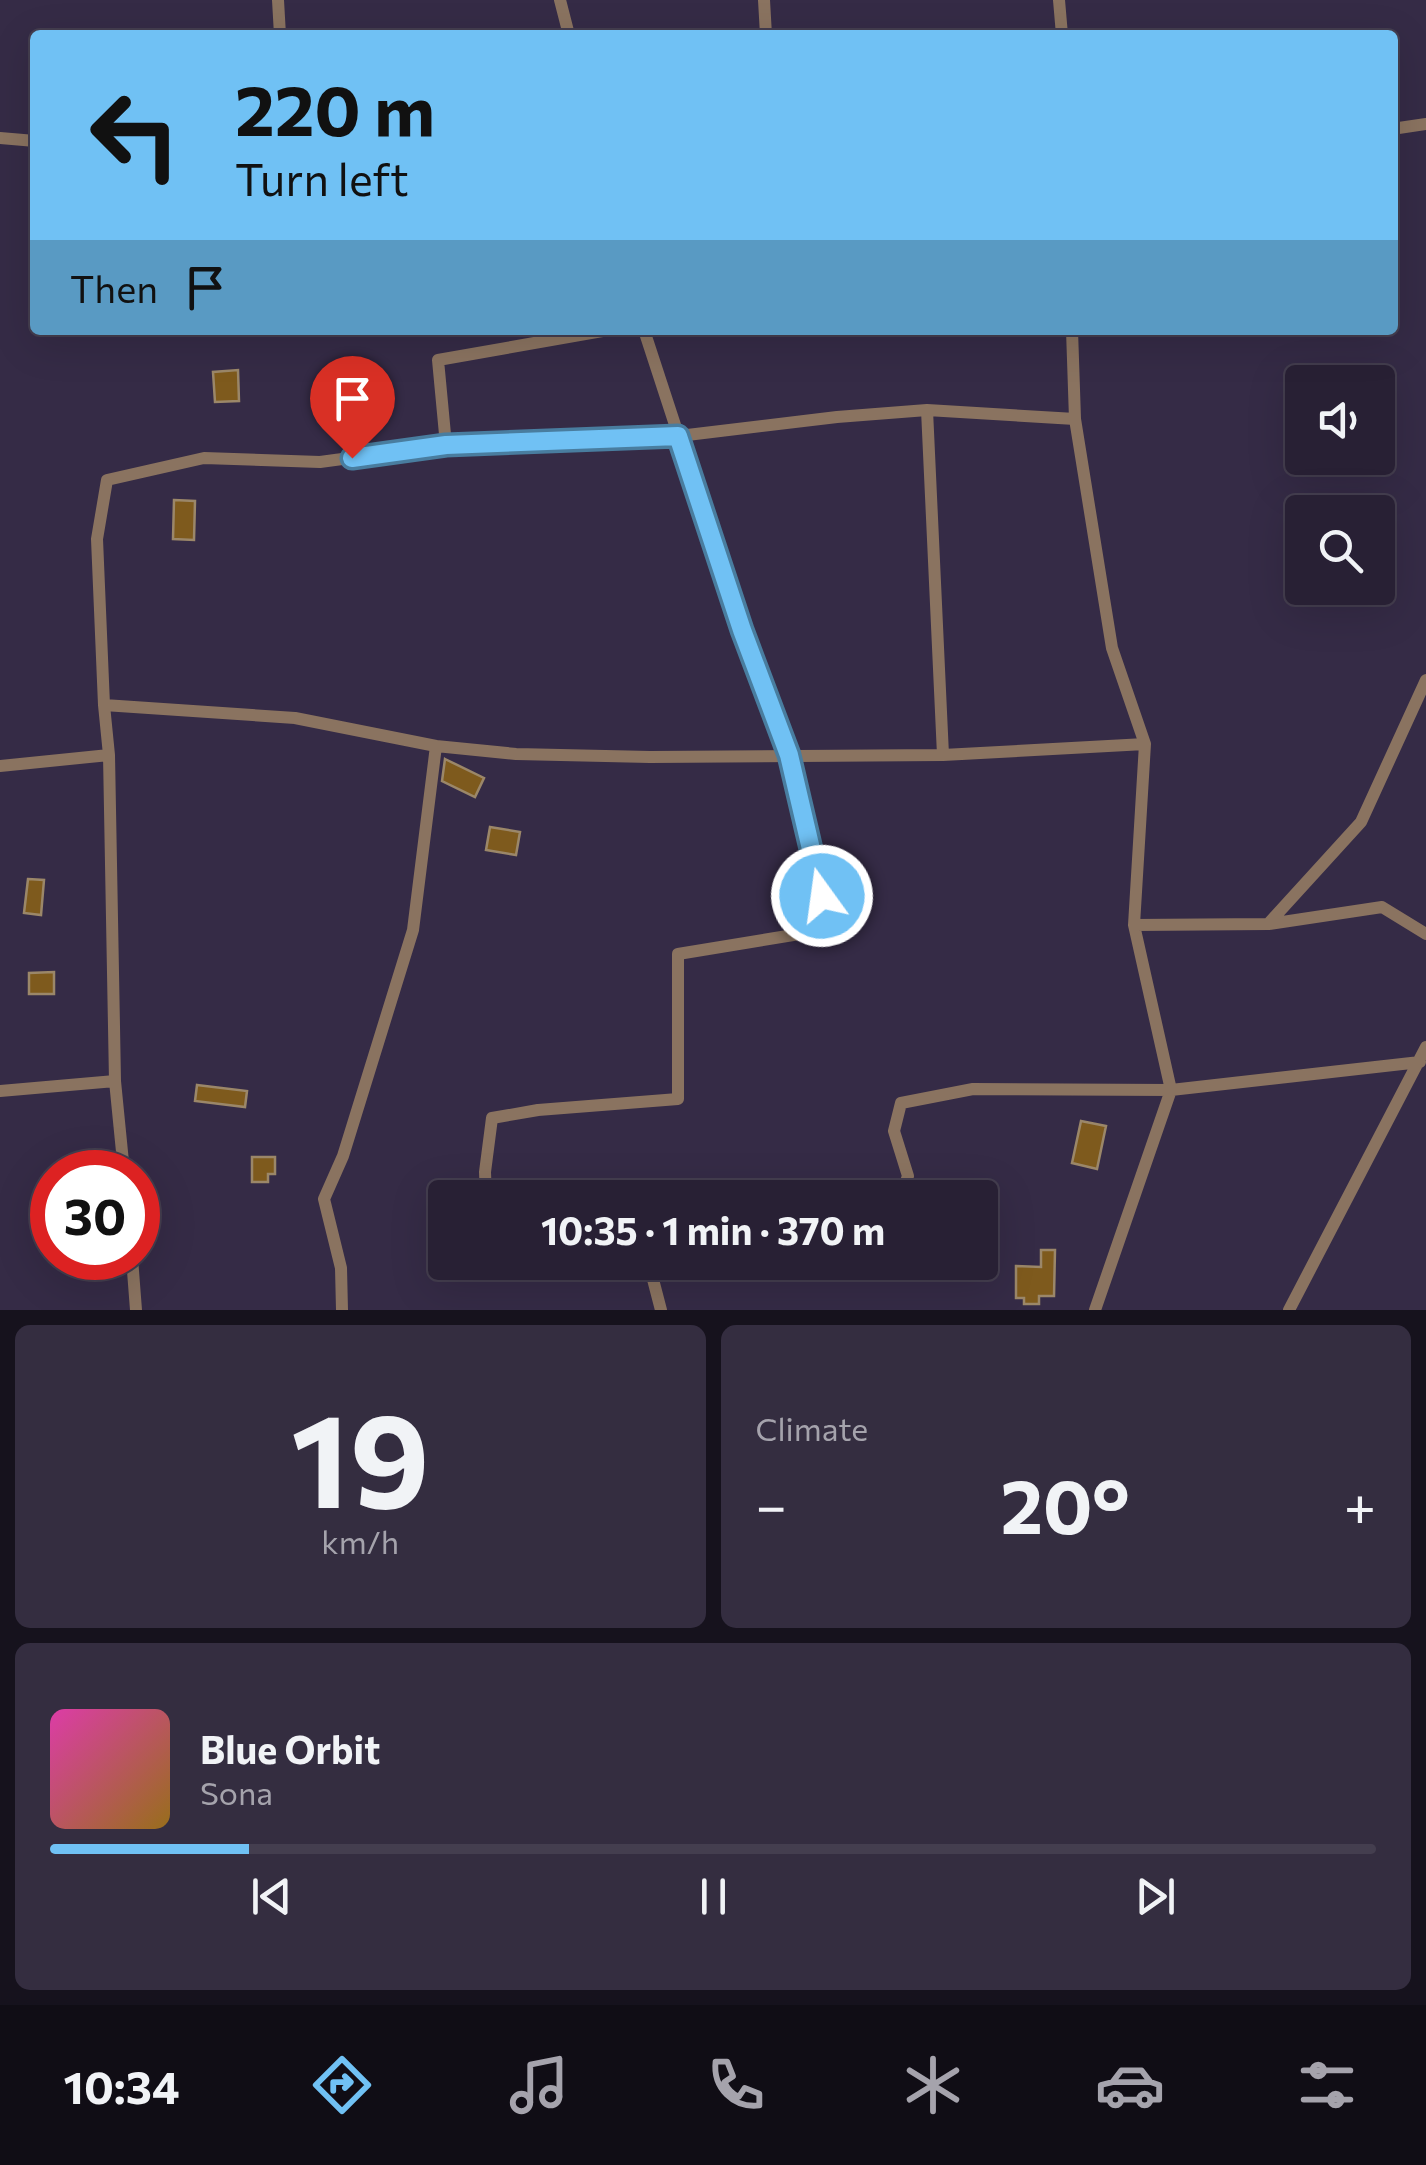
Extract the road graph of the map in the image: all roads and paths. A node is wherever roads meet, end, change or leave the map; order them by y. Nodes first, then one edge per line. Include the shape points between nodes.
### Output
1 (278, 0) edge
2 (560, 0) edge
3 (764, 0) edge
4 (1059, 0) edge
5 (280, 30) edge
6 (568, 30) edge
7 (766, 30) edge
8 (1062, 30) edge
9 (1426, 124) edge
10 (1398, 128) edge
11 (0, 138) edge
12 (30, 141) edge
13 (580, 335) edge
14 (646, 335) edge
15 (1072, 335) edge
16 (928, 410) junction
17 (1075, 419) junction
18 (678, 436) junction
19 (446, 445) junction
20 (1426, 680) edge
21 (104, 705) junction
22 (1145, 744) junction
23 (436, 746) junction
24 (109, 755) junction
25 (789, 755) junction
26 (943, 755) junction
27 (0, 766) edge
28 (1269, 924) junction
29 (1134, 925) junction
30 (1426, 934) edge
31 (1426, 1047) edge
32 (1420, 1062) junction
33 (114, 1081) junction
34 (1171, 1090) junction
35 (0, 1091) edge
36 (122, 1150) edge
37 (485, 1180) edge
38 (907, 1180) edge
39 (134, 1280) edge
40 (654, 1280) edge
41 (136, 1310) edge
42 (342, 1310) edge
43 (661, 1310) edge
44 (1095, 1310) edge
45 (1290, 1310) edge

1 - 5 street
2 - 6 street
3 - 7 street
4 - 8 street
9 - 10 street
11 - 12 street
13 - 19 street via 438,360
14 - 18 street
15 - 17 street
16 - 17 street
16 - 18 street
16 - 26 street
17 - 22 street via 1112,648
18 - 19 street
18 - 25 street
19 - 21 street via 320,462 204,458 107,480 97,539
20 - 28 street via 1361,822
21 - 23 street via 295,718
21 - 24 street
22 - 26 street
22 - 29 street
23 - 25 street via 650,758
23 - 42 street via 413,930 324,1198 341,1268
24 - 27 street
24 - 33 street
25 - 26 street
25 - 37 street via 830,928 678,954 678,1099 492,1118
28 - 29 street
28 - 30 street via 1382,907
29 - 34 street
31 - 32 street
32 - 34 street
32 - 45 street
33 - 35 street
33 - 36 street
34 - 38 street via 973,1089 901,1103 894,1131
34 - 44 street
39 - 41 street
40 - 43 street

